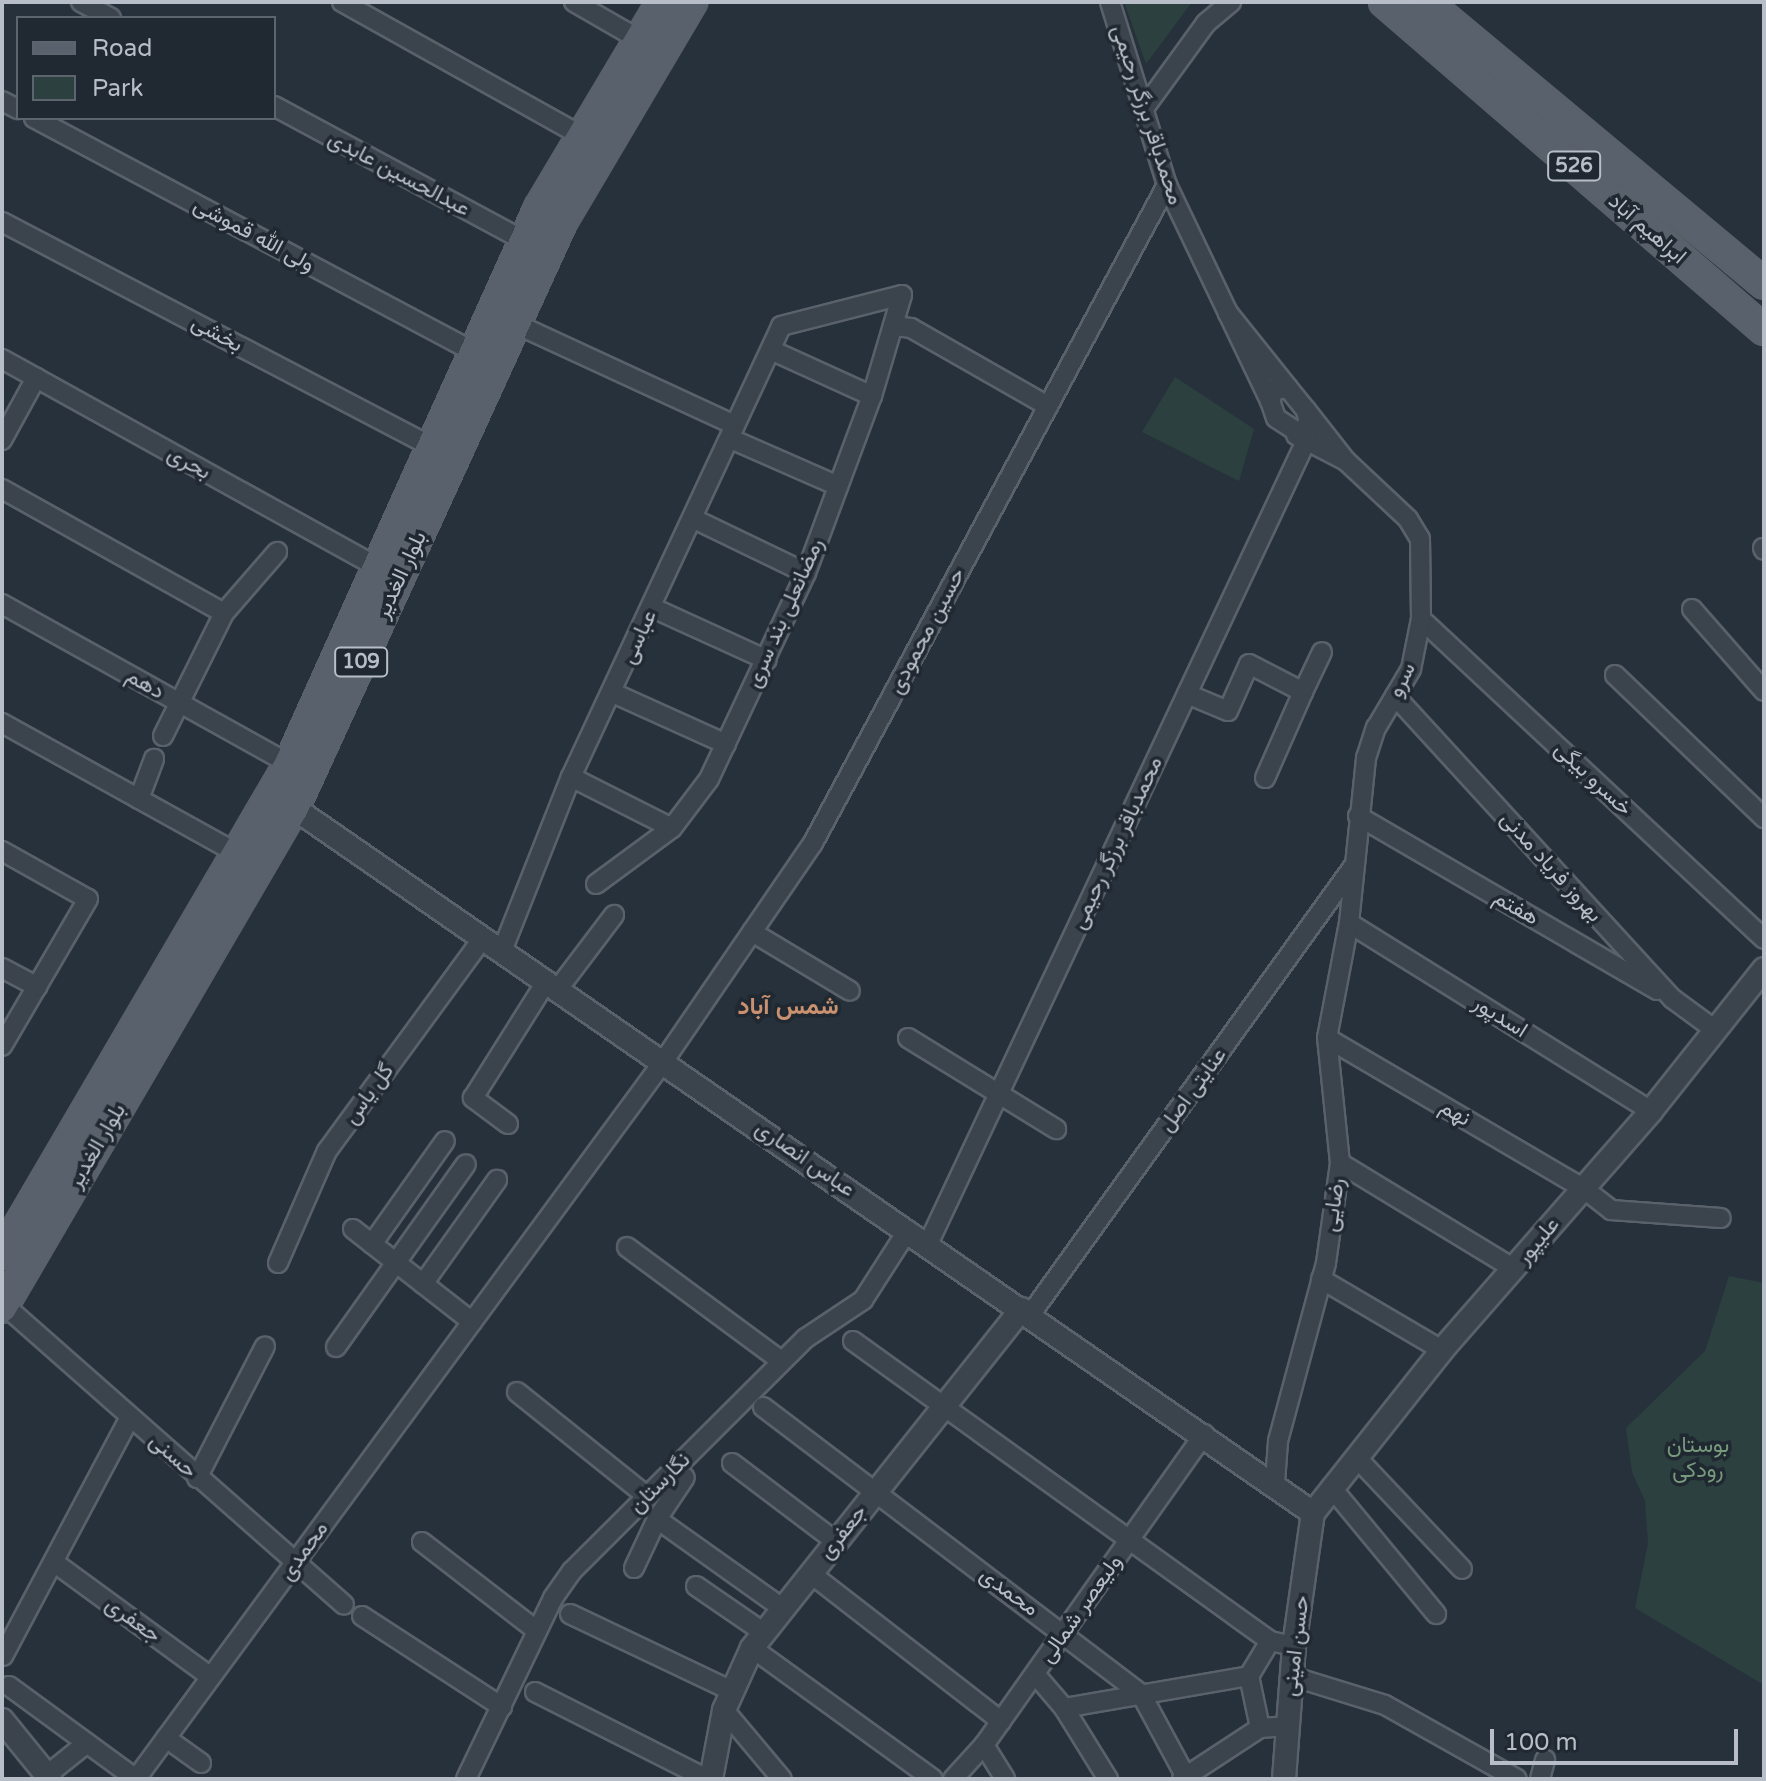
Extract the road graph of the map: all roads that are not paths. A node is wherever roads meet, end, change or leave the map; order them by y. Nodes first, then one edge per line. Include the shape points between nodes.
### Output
1 (81, 2) edge
2 (342, 2) edge
3 (574, 2) edge
4 (662, 2) edge
5 (692, 2) edge
6 (1110, 2) edge
7 (1231, 2) edge
8 (1384, 2) edge
9 (1426, 2) edge
10 (107, 16) edge
11 (640, 40) junction
12 (276, 107) edge
13 (1145, 107) junction
14 (38, 120) edge
15 (582, 136) junction
16 (1167, 185) junction
17 (2, 222) edge
18 (525, 241) junction
19 (1764, 284) edge
20 (902, 295) joint
21 (1228, 313) junction
22 (516, 324) junction
23 (893, 326) junction
24 (1764, 330) edge
25 (771, 350) junction
26 (474, 352) junction
27 (2, 359) edge
28 (36, 378) junction
29 (1288, 388) junction
30 (872, 396) junction
31 (1270, 401) junction
32 (1048, 406) junction
33 (1306, 410) junction
34 (733, 432) junction
35 (1298, 437) junction
36 (2, 440) edge
37 (432, 447) junction
38 (1346, 461) junction
39 (838, 486) junction
40 (2, 489) edge
41 (694, 519) junction
42 (277, 552) dead end
43 (377, 567) junction
44 (806, 573) junction
45 (2, 604) edge
46 (653, 608) junction
47 (1692, 609) dead end
48 (224, 613) junction
49 (1421, 619) junction
50 (1322, 652) dead end
51 (767, 660) junction
52 (1615, 675) dead end
53 (1764, 691) edge
54 (1303, 692) junction
55 (613, 693) junction
56 (1187, 694) junction
57 (1395, 696) junction
58 (180, 703) junction
59 (2, 723) edge
60 (163, 736) dead end
61 (726, 744) junction
62 (154, 759) dead end
63 (289, 764) junction
64 (571, 777) junction
65 (1265, 778) dead end
66 (139, 799) junction
67 (294, 808) junction
68 (1358, 816) junction
69 (1764, 818) edge
70 (672, 828) junction
71 (2, 851) edge
72 (238, 854) junction
73 (1355, 865) junction
74 (596, 884) dead end
75 (614, 915) dead end
76 (1349, 923) junction
77 (752, 932) junction
78 (1764, 939) edge
79 (492, 944) junction
80 (2, 968) edge
81 (1764, 969) edge
82 (552, 985) junction
83 (37, 987) junction
84 (850, 991) dead end
85 (1673, 999) junction
86 (1715, 1030) junction
87 (908, 1038) dead end
88 (1327, 1038) junction
89 (2, 1046) edge
90 (663, 1062) junction
91 (998, 1093) junction
92 (1651, 1111) junction
93 (508, 1124) dead end
94 (1056, 1129) dead end
95 (445, 1141) dead end
96 (1340, 1163) junction
97 (466, 1164) dead end
98 (497, 1180) dead end
99 (1583, 1188) junction
100 (1721, 1218) dead end
101 (353, 1229) dead end
102 (908, 1230) junction
103 (372, 1244) junction
104 (928, 1244) junction
105 (627, 1247) dead end
106 (2, 1254) edge
107 (394, 1261) junction
108 (278, 1263) dead end
109 (1514, 1269) junction
110 (1321, 1279) junction
111 (423, 1284) junction
112 (3, 1306) edge
113 (1026, 1312) junction
114 (472, 1322) junction
115 (853, 1341) dead end
116 (265, 1346) dead end
117 (336, 1347) dead end
118 (1442, 1350) junction
119 (781, 1361) junction
120 (517, 1392) dead end
121 (763, 1407) dead end
122 (945, 1410) junction
123 (130, 1417) junction
124 (1204, 1434) junction
125 (1356, 1457) junction
126 (732, 1463) dead end
127 (685, 1477) dead end
128 (197, 1478) junction
129 (1275, 1483) junction
130 (1331, 1487) junction
131 (874, 1494) junction
132 (647, 1496) junction
133 (1313, 1513) junction
134 (657, 1519) junction
135 (1130, 1539) junction
136 (835, 1541) junction
137 (422, 1542) dead end
138 (295, 1562) junction
139 (55, 1563) junction
140 (634, 1568) dead end
141 (1462, 1569) dead end
142 (810, 1573) junction
143 (696, 1586) dead end
144 (344, 1605) dead end
145 (781, 1607) junction
146 (570, 1614) dead end
147 (1436, 1614) dead end
148 (362, 1616) dead end
149 (537, 1631) junction
150 (1064, 1632) junction
151 (758, 1640) junction
152 (1270, 1641) junction
153 (1294, 1646) junction
154 (3, 1656) edge
155 (1035, 1674) junction
156 (1249, 1676) junction
157 (1291, 1676) junction
158 (211, 1677) junction
159 (9, 1686) dead end
160 (535, 1692) dead end
161 (1141, 1694) junction
162 (728, 1701) junction
163 (502, 1707) junction
164 (1064, 1708) junction
165 (2, 1720) edge
166 (1001, 1721) junction
167 (1287, 1726) junction
168 (1260, 1728) junction
169 (166, 1738) junction
170 (87, 1743) junction
171 (984, 1745) junction
172 (1545, 1760) dead end
173 (201, 1763) dead end
174 (143, 1776) edge
175 (48, 1777) edge
176 (1185, 1778) edge
177 (466, 1779) edge
178 (709, 1779) edge
179 (782, 1779) edge
180 (933, 1779) edge
181 (953, 1779) edge
182 (1005, 1779) edge
183 (1108, 1779) edge
184 (1284, 1779) edge
185 (1517, 1779) edge
186 (1540, 1779) edge

1 - 10 street
2 - 15 street
3 - 11 street
4 - 11 main road, بلوار الغدیر / 109
5 - 22 main road, بلوار الغدیر / 109 via 562,222
6 - 13 street, محمدباقر برزگر رحیمی
7 - 13 street via 1206,23
8 - 24 main road, ابراهیم آباد / 526
9 - 19 main road, ابراهیم آباد / 526
11 - 15 main road, بلوار الغدیر / 109
12 - 18 street, عبدالحسین عابدی
13 - 16 street, محمدباقر برزگر رحیمی
14 - 26 street, ولی الله قموشی
15 - 18 main road, بلوار الغدیر / 109
16 - 21 street, محمدباقر برزگر رحیمی
16 - 32 street, حسین محمودی
17 - 37 street, بخشی
18 - 26 main road, بلوار الغدیر / 109
20 - 23 street, رمضانعلی بند سری
20 - 25 street, عباسی via 781,326
21 - 29 street, محمدباقر برزگر رحیمی
21 - 31 street, محمدباقر برزگر رحیمی
22 - 34 street
22 - 67 main road, بلوار الغدیر / 109
23 - 30 street, رمضانعلی بند سری
23 - 32 street via 911,328
25 - 30 street
25 - 34 street, عباسی
26 - 37 main road, بلوار الغدیر / 109
27 - 28 street, بحری
28 - 36 street
28 - 43 street, بحری
29 - 31 street via 1274,390
29 - 33 street, محمدباقر برزگر رحیمی
30 - 39 street, رمضانعلی بند سری
31 - 35 street, محمدباقر برزگر رحیمی via 1276,418
32 - 77 street, حسین محمودی via 813,843
33 - 35 street, محمدباقر برزگر رحیمی via 1307,429
33 - 38 street, محمدباقر برزگر رحیمی
34 - 39 street
34 - 41 street, عباسی
35 - 38 street
35 - 56 street, محمدباقر برزگر رحیمی
37 - 43 main road, بلوار الغدیر / 109
38 - 49 street, سرو via 1408,519 1420,539
39 - 44 street, رمضانعلی بند سری
40 - 48 street
41 - 44 street
41 - 46 street, عباسی
42 - 48 street
43 - 63 main road, بلوار الغدیر / 109
44 - 51 street, رمضانعلی بند سری
45 - 58 street, دهم
46 - 51 street
46 - 55 street, عباسی
47 - 53 street
48 - 58 street
49 - 57 street, سرو via 1411,669
49 - 78 street, خسرو بیگی
50 - 54 street
51 - 61 street, رمضانعلی بند سری
52 - 69 street
54 - 56 street via 1249,664 1228,711
54 - 65 street
55 - 61 street
55 - 64 street, عباسی
56 - 91 street, محمدباقر برزگر رحیمی
57 - 68 street, سرو via 1368,745
57 - 85 street, بهروز فریاد مدنی
58 - 60 street
58 - 63 street, دهم
59 - 66 street
61 - 70 street, رمضانعلی بند سری via 709,779
62 - 66 street
63 - 72 main road, بلوار الغدیر / 109
64 - 70 street
64 - 79 street, عباسی
66 - 72 street
67 - 79 street, عباس انصاری
67 - 112 main road, بلوار الغدیر / 109
68 - 73 street, سرو
68 - 85 street, هفتم
70 - 74 street, رمضانعلی بند سری
71 - 83 street via 88,899
72 - 106 main road, بلوار الغدیر / 109
73 - 76 street, سرو
73 - 113 street, عنایتی اصل
75 - 82 street
76 - 88 street, رضایی
76 - 92 street, اسدپور
77 - 84 street
77 - 90 street, حسین محمودی
79 - 82 street, عباس انصاری
79 - 108 street, گل یاس via 327,1151
80 - 83 street
81 - 86 street, علیپور
82 - 90 street, عباس انصاری
82 - 93 street via 473,1098
83 - 89 street
85 - 86 street, بهروز فریاد مدنی
86 - 92 street, علیپور
87 - 91 street
88 - 96 street, رضایی
88 - 99 street, نهم
90 - 102 street, عباس انصاری
90 - 114 street, محمدی
91 - 94 street
91 - 104 street, محمدباقر برزگر رحیمی
92 - 99 street, علیپور
95 - 103 street
96 - 109 street
96 - 110 street, رضایی
97 - 107 street
98 - 111 street
99 - 100 street, نهم via 1611,1210
99 - 109 street, علیپور
101 - 103 street
102 - 104 street, عباس انصاری
102 - 119 street, نگارستان via 863,1300
103 - 107 street
104 - 113 street, عباس انصاری
105 - 119 street
107 - 111 street
107 - 117 street
109 - 118 street, علیپور
110 - 118 street
110 - 129 street, رضایی via 1278,1441
111 - 114 street
112 - 123 street, حسنی
113 - 122 street, جعفری
113 - 124 street, عباس انصاری
114 - 138 street, محمدی
115 - 122 street
116 - 128 street
118 - 125 street, علیپور
119 - 132 street, نگارستان
120 - 132 street
121 - 131 street, محمدی
122 - 131 street, جعفری
122 - 135 street
123 - 128 street, حسنی
123 - 139 street
124 - 129 street, عباس انصاری
124 - 135 street, ولیعصر شمالی
125 - 130 street, علیپور
125 - 141 street
126 - 136 street
127 - 134 street
128 - 138 street, حسنی
129 - 133 street, عباس انصاری
130 - 133 street, علیپور
130 - 147 street
131 - 136 street, جعفری
131 - 150 street, محمدی
132 - 149 street, نگارستان via 572,1571
133 - 153 street, حسن امینی
134 - 140 street
134 - 145 street
135 - 150 street, ولیعصر شمالی
135 - 152 street
136 - 142 street, جعفری
137 - 149 street
138 - 144 street, حسنی
138 - 158 street, محمدی
139 - 154 street
139 - 158 street, جعفری
142 - 145 street, جعفری
142 - 166 street
143 - 151 street
145 - 151 street, جعفری
146 - 162 street
148 - 163 street
149 - 163 street, نگارستان
150 - 155 street, ولیعصر شمالی
150 - 161 street, محمدی
151 - 162 street, جعفری
151 - 180 street
152 - 153 street
152 - 156 street
153 - 157 street, حسن امینی
155 - 164 street
155 - 166 street, ولیعصر شمالی
156 - 161 street
156 - 168 street
157 - 167 street, حسن امینی
157 - 185 street via 1385,1705
158 - 169 street, محمدی
159 - 170 street
160 - 178 street
161 - 164 street
161 - 176 street
162 - 178 street, جعفری
162 - 179 street
163 - 177 street, نگارستان
164 - 183 street
165 - 175 street
166 - 171 street, ولیعصر شمالی
167 - 168 street
167 - 184 street, حسن امینی
168 - 176 street
169 - 173 street
169 - 174 street, محمدی
170 - 174 street
170 - 175 street
171 - 181 street, ولیعصر شمالی
171 - 182 street
172 - 186 street

